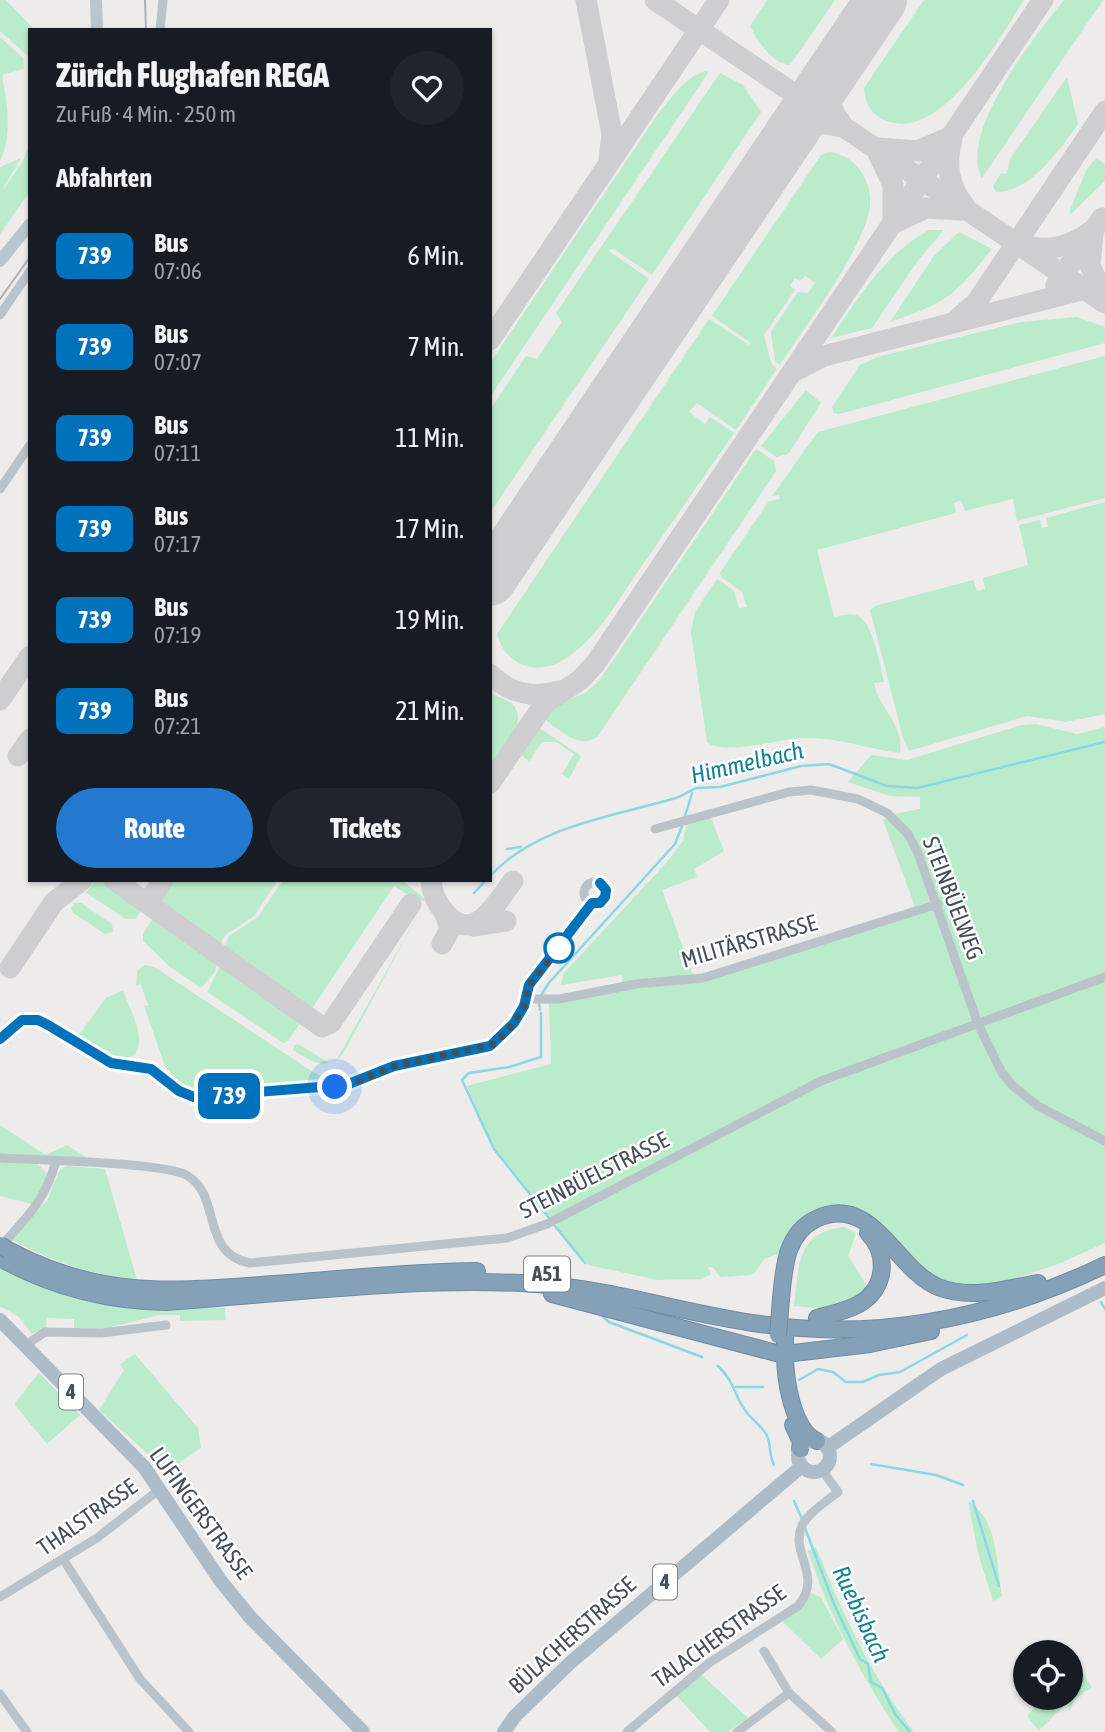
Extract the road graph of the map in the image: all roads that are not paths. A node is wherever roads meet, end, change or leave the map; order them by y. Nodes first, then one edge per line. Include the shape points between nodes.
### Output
1 (96, 0) edge
2 (163, 0) edge
3 (97, 23) edge
4 (160, 28) edge
5 (28, 226) edge
6 (0, 261) edge
7 (28, 277) edge
8 (0, 315) edge
9 (28, 448) edge
10 (0, 489) edge
11 (655, 829) dead end
12 (592, 903) dead end
13 (937, 904) junction
14 (1105, 977) edge
15 (526, 999) junction
16 (978, 1024) junction
17 (0, 1040) edge
18 (1105, 1140) edge
19 (0, 1158) edge
20 (56, 1161) junction
21 (2, 1252) edge
22 (1105, 1253) edge
23 (1105, 1265) edge
24 (481, 1282) junction
25 (1041, 1287) junction
26 (1105, 1288) edge
27 (785, 1299) junction
28 (817, 1318) junction
29 (1, 1321) edge
30 (166, 1325) dead end
31 (26, 1345) junction
32 (780, 1353) junction
33 (822, 1444) junction
34 (800, 1449) junction
35 (802, 1466) junction
36 (822, 1470) junction
37 (160, 1489) junction
38 (63, 1559) junction
39 (0, 1597) edge
40 (764, 1651) dead end
41 (789, 1693) junction
42 (0, 1694) edge
43 (27, 1732) edge
44 (189, 1732) edge
45 (363, 1732) edge
46 (504, 1732) edge
47 (627, 1732) edge
48 (737, 1732) edge
49 (832, 1732) edge

1 - 3 main road
2 - 4 street
5 - 6 main road
7 - 8 street
9 - 10 street
11 - 13 street, STEINBÜELWEG via 801,789 868,803 887,813 908,834
12 - 15 street via 529,985
13 - 15 street, MILITÄRSTRASSE via 703,978 636,984 559,999
13 - 16 street, STEINBÜELWEG
14 - 16 street
15 - 17 street via 514,1023 490,1046 394,1066 346,1085 232,1096 187,1095 151,1069 106,1060 38,1020 22,1020
16 - 18 street, STEINBÜELWEG via 991,1055 1013,1086 1038,1106
16 - 20 street, STEINBÜELSTRASSE via 821,1081 547,1224 507,1238 250,1263 230,1255 220,1244 202,1194 191,1178 174,1171
19 - 20 street
20 - 21 street via 48,1189
21 - 24 highway, A51 via 73,1290 147,1302
21 - 28 highway, A51 via 63,1275 123,1289 185,1290 422,1273 517,1272 599,1281 753,1312
22 - 25 highway, A51
23 - 25 highway, A51
24 - 25 highway, A51 via 578,1288 760,1324 828,1329 942,1320 1005,1305
24 - 32 highway via 580,1300
25 - 27 highway via 973,1294 939,1287 911,1270 869,1223 836,1213 811,1222 797,1235 786,1260
25 - 28 highway, A51 via 941,1310 881,1318
25 - 32 highway via 987,1314 906,1337
26 - 33 main road via 941,1369
27 - 28 highway via 795,1257 807,1235 833,1222 862,1229 880,1251 883,1267 878,1285 861,1303
27 - 32 highway, bridge
29 - 31 main road, LUFINGERSTRASSE / 4
30 - 31 street via 102,1333 45,1332
31 - 37 main road, LUFINGERSTRASSE / 4
32 - 33 highway via 790,1397 806,1432
32 - 34 highway via 782,1398 800,1438
33 - 34 main road via 806,1443
33 - 36 main road via 829,1460
34 - 35 main road
35 - 36 main road via 811,1472
35 - 46 main road, BÜLACHERSTRASSE / 4 via 571,1662
36 - 47 street, TALACHERSTRASSE via 838,1492 809,1516 800,1530 809,1588 798,1606 709,1663
37 - 38 street, THALSTRASSE
37 - 45 main road, LUFINGERSTRASSE / 4 via 250,1618
38 - 39 street, THALSTRASSE
38 - 44 street via 128,1662
40 - 41 street
41 - 48 street
41 - 49 street
42 - 43 street

